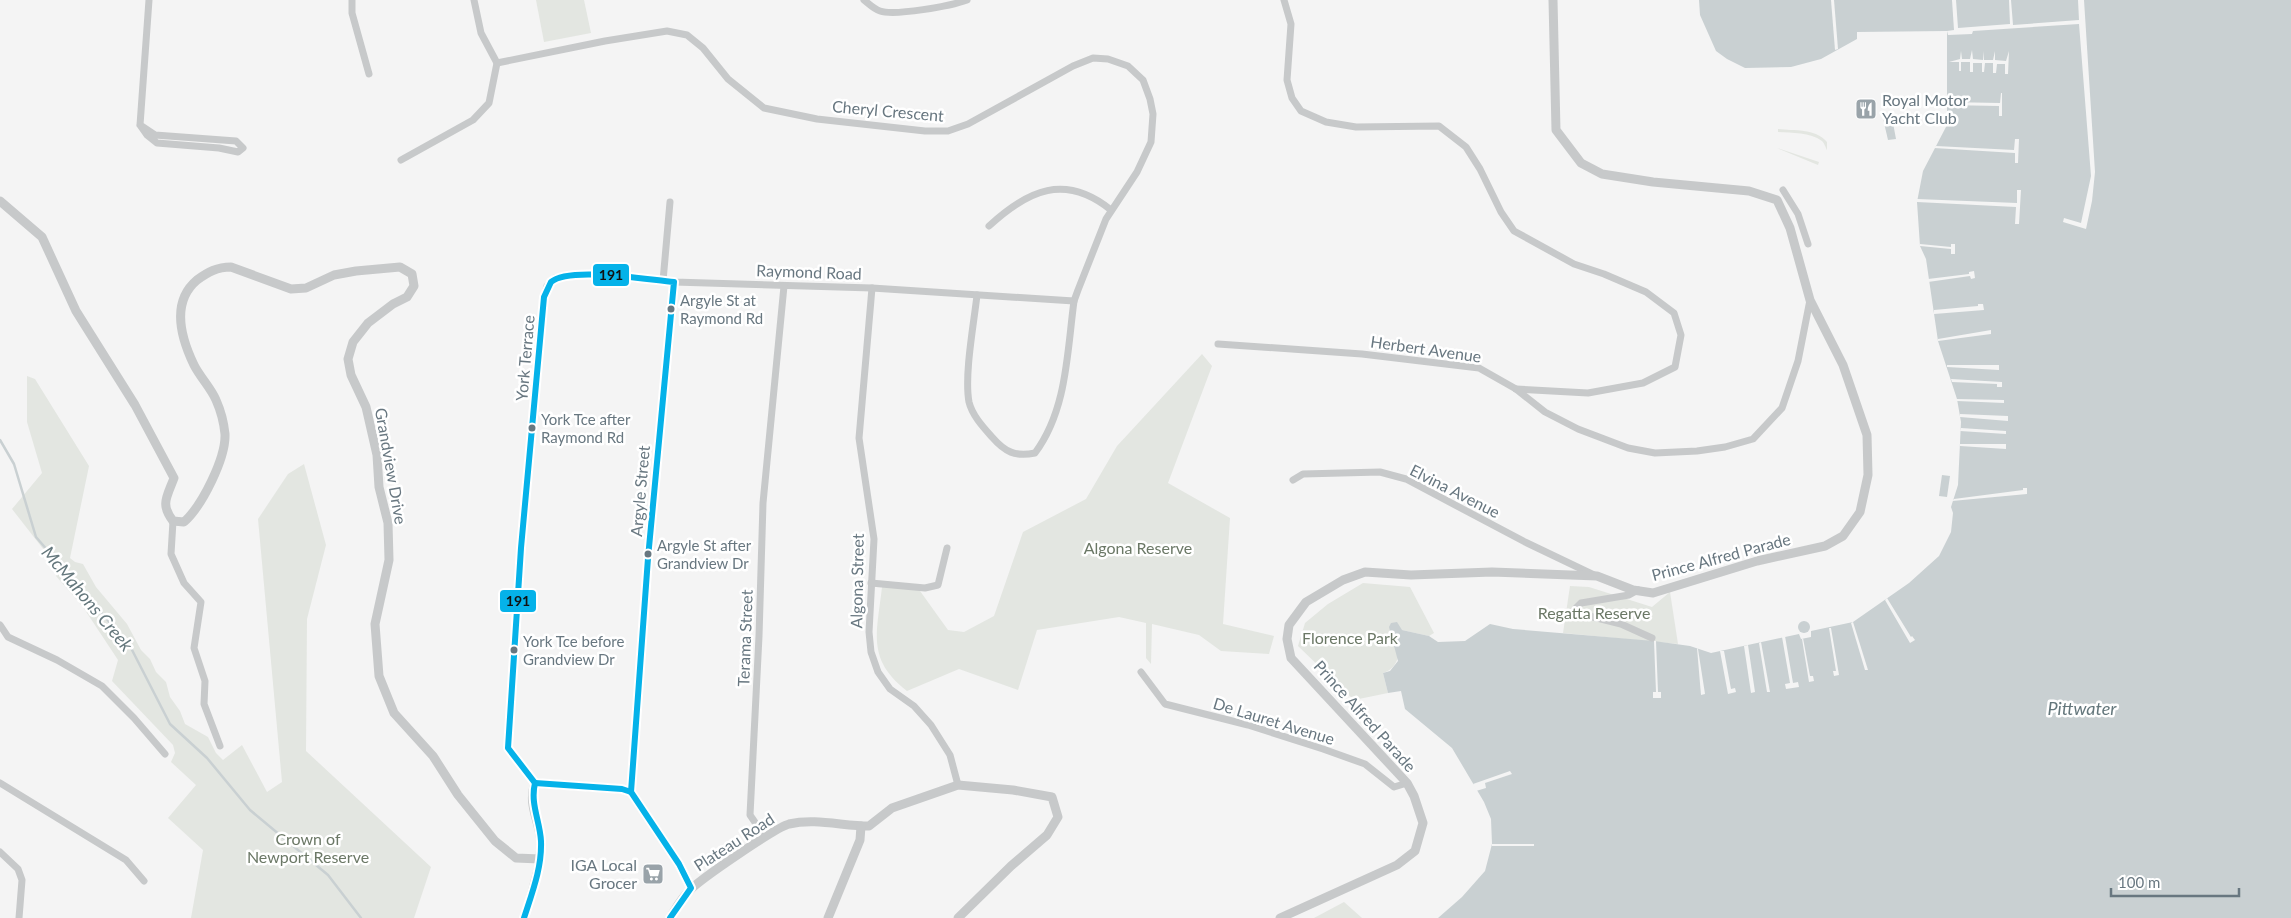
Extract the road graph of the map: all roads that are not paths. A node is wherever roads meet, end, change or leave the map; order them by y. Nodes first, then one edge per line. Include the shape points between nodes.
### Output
1 (149, 0) edge
2 (352, 0) edge
3 (474, 0) edge
4 (864, 0) edge
5 (967, 0) edge
6 (1284, 0) edge
7 (1553, 0) edge
8 (497, 63) junction
9 (369, 74) dead end
10 (140, 125) junction
11 (401, 160) dead end
12 (1783, 190) dead end
13 (0, 201) edge
14 (670, 202) dead end
15 (1111, 210) junction
16 (989, 226) dead end
17 (1808, 244) dead end
18 (663, 281) junction
19 (674, 282) junction
20 (547, 286) joint
21 (784, 286) junction
22 (872, 288) junction
23 (977, 295) junction
24 (1810, 300) junction
25 (1074, 301) junction
26 (1218, 344) dead end
27 (1516, 389) junction
28 (1293, 480) dead end
29 (173, 521) junction
30 (947, 548) dead end
31 (1597, 576) junction
32 (871, 582) junction
33 (1638, 590) junction
34 (0, 626) edge
35 (1652, 638) dead end
36 (1141, 672) dead end
37 (220, 746) dead end
38 (165, 754) dead end
39 (535, 783) junction
40 (1406, 783) junction
41 (0, 784) edge
42 (958, 785) junction
43 (631, 792) junction
44 (861, 826) junction
45 (765, 837) junction
46 (0, 852) edge
47 (540, 859) junction
48 (144, 881) dead end
49 (692, 888) junction
50 (19, 918) edge
51 (524, 918) edge
52 (670, 918) edge
53 (828, 918) edge
54 (958, 918) edge
55 (1280, 918) edge

1 - 10 street
2 - 9 street via 352,13
3 - 8 street via 481,33
4 - 5 street via 878,11 890,13
6 - 27 street via 1291,24 1287,80 1292,98 1301,111 1326,122 1356,127 1439,126 1466,147 1514,231 1574,264 1646,292 1674,313 1681,335 1675,367 1643,382 1588,393
7 - 24 street, Prince Alfred Parade via 1556,130 1581,162 1608,175 1749,191 1777,200 1790,228
8 - 11 street via 489,102 473,120
8 - 15 street, Cheryl Crescent via 605,41 667,32 687,35 703,48 728,79 764,108 817,119 948,131 968,124 1072,66 1093,58 1108,58 1128,66 1143,80 1153,114 1151,142 1137,172
10 - 10 street via 155,135 236,141 243,148 238,152 157,143 146,135
12 - 17 street via 1804,226
13 - 29 street via 42,237 76,311 136,406 174,478 166,500 166,511
14 - 18 street
15 - 16 street via 1098,199 1068,189 1049,189 1026,198
15 - 25 street, Cheryl Crescent
18 - 19 street, Raymond Road
18 - 20 street, Raymond Road via 579,274 555,278
19 - 21 street, Raymond Road
19 - 43 street, Argyle Street via 648,558
20 - 39 street, York Terrace via 521,548 508,748
21 - 22 street, Raymond Road
21 - 45 street, Terama Street via 763,503 750,815
22 - 23 street, Raymond Road
22 - 32 street, Algona Street via 859,438 874,539
23 - 25 street, Raymond Road
23 - 25 street, Cheryl Crescent via 968,379 969,403 977,419 1002,448 1023,456 1035,453 1048,436 1062,393
24 - 27 street, Herbert Avenue via 1795,371 1782,408 1754,439 1697,451 1655,453 1628,448 1545,412
24 - 33 street, Prince Alfred Parade via 1843,365 1867,435 1868,475 1860,512 1843,536 1825,546 1653,592
26 - 27 street, Herbert Avenue via 1362,354 1480,368
28 - 31 street, Elvina Avenue via 1303,474 1380,472 1406,479
29 - 37 street via 170,554 184,582 202,602 194,648 205,681 204,704
29 - 47 street, Grandview Drive via 184,522 193,514 221,458 225,433 216,400 194,364 182,331 183,298 191,285 207,272 221,267 231,267 291,289 306,288 334,275 356,271 400,267 412,274 414,286 407,297 368,324 352,342 348,359 351,375 366,407 388,523 389,560 375,624 379,676 394,713 433,756 458,795 495,841 516,858
30 - 32 street via 938,585 924,588
31 - 33 street, Prince Alfred Parade
31 - 40 street, Prince Alfred Parade via 1365,572 1343,580 1306,602 1290,625 1288,639 1292,658
32 - 42 street, Algona Street via 871,652 878,672 890,689 914,706 931,725 950,755
33 - 35 street via 1630,596 1581,603 1575,609 1581,614 1621,624
34 - 38 street via 8,636 102,686
36 - 40 street, De Lauret Avenue via 1165,704 1248,725 1357,761 1379,773 1394,787
39 - 43 street via 622,788
39 - 47 street via 532,804 541,842
40 - 55 street, Prince Alfred Parade via 1423,823 1415,851 1397,865
41 - 48 street via 126,860
42 - 44 street via 892,808 874,824
42 - 54 street via 1052,797 1058,817 1047,835
43 - 49 street
44 - 45 street, Plateau Road via 807,822 787,825
44 - 53 street via 860,840
45 - 49 street, Plateau Road
46 - 50 street via 18,869 22,880
47 - 51 street
49 - 52 street, Plateau Road

